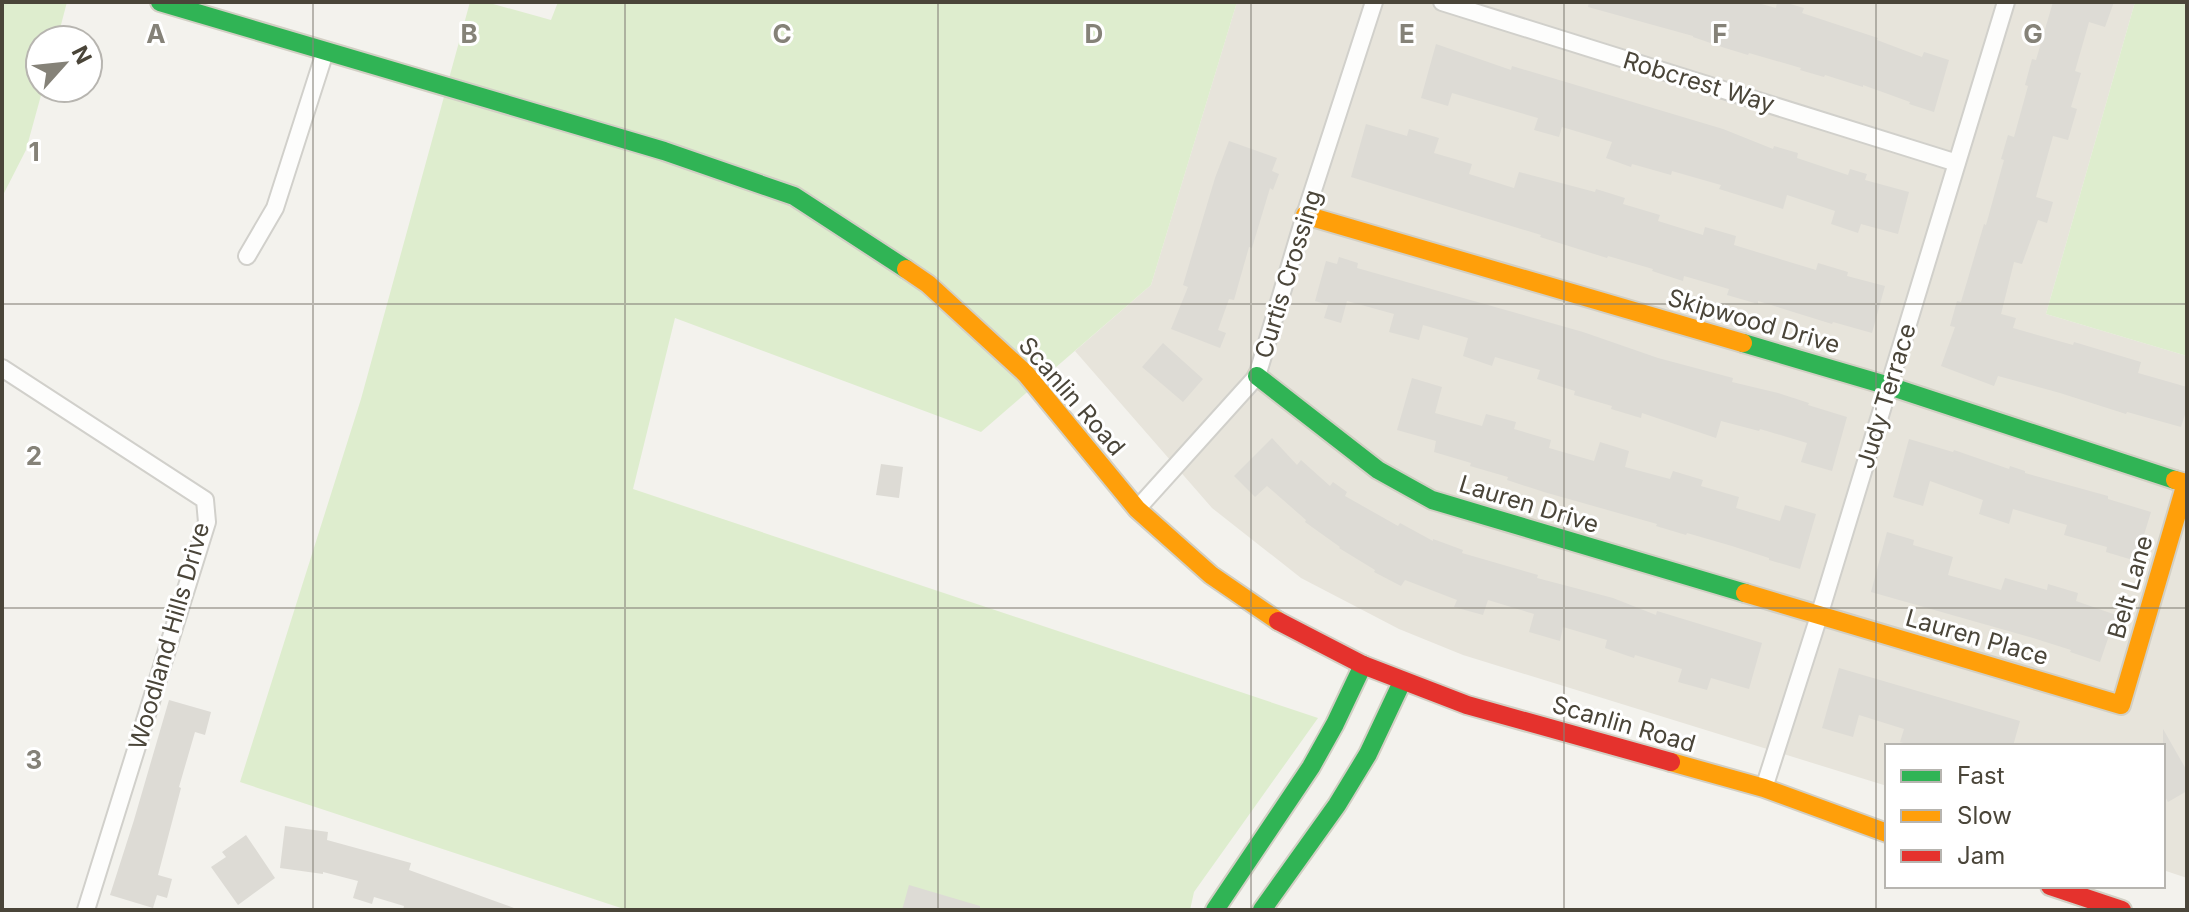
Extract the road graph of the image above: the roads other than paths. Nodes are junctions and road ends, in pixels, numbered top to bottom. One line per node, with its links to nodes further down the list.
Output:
1 (160, 2): 5 (street, Scanlin Road)
2 (1374, 2): 7 (street, Curtis Crossing)
3 (1442, 2): 6 (street, Robcrest Way)
4 (2006, 2): 6 (street, Judy Terrace)
5 (325, 52): 8 (street); 13 (street, Scanlin Road)
6 (1957, 163): 11 (street, Judy Terrace)
7 (1305, 215): 10 (street, Curtis Crossing); 11 (street, Skipwood Drive)
8 (247, 256)
9 (2, 368): 21 (street, Woodland Hills Drive)
10 (1257, 376): 13 (street, Curtis Crossing); 14 (street, Lauren Drive)
11 (1889, 386): 12 (street, Skipwood Drive); 14 (street, Judy Terrace)
12 (2186, 483): 17 (street, Belt Lane)
13 (1137, 509): 15 (street, Scanlin Road)
14 (1819, 616): 17 (street, Lauren Place); 18 (street, Judy Terrace)
15 (1363, 665): 16 (street, Scanlin Road); 22 (street)
16 (1402, 682): 18 (street, Scanlin Road); 23 (street)
17 (2121, 705)
18 (1764, 788): 19 (street, Scanlin Road)
19 (1885, 832)
20 (2056, 888): 24 (street)
21 (86, 910)
22 (1215, 910)
23 (1262, 910)
24 (2122, 910)

